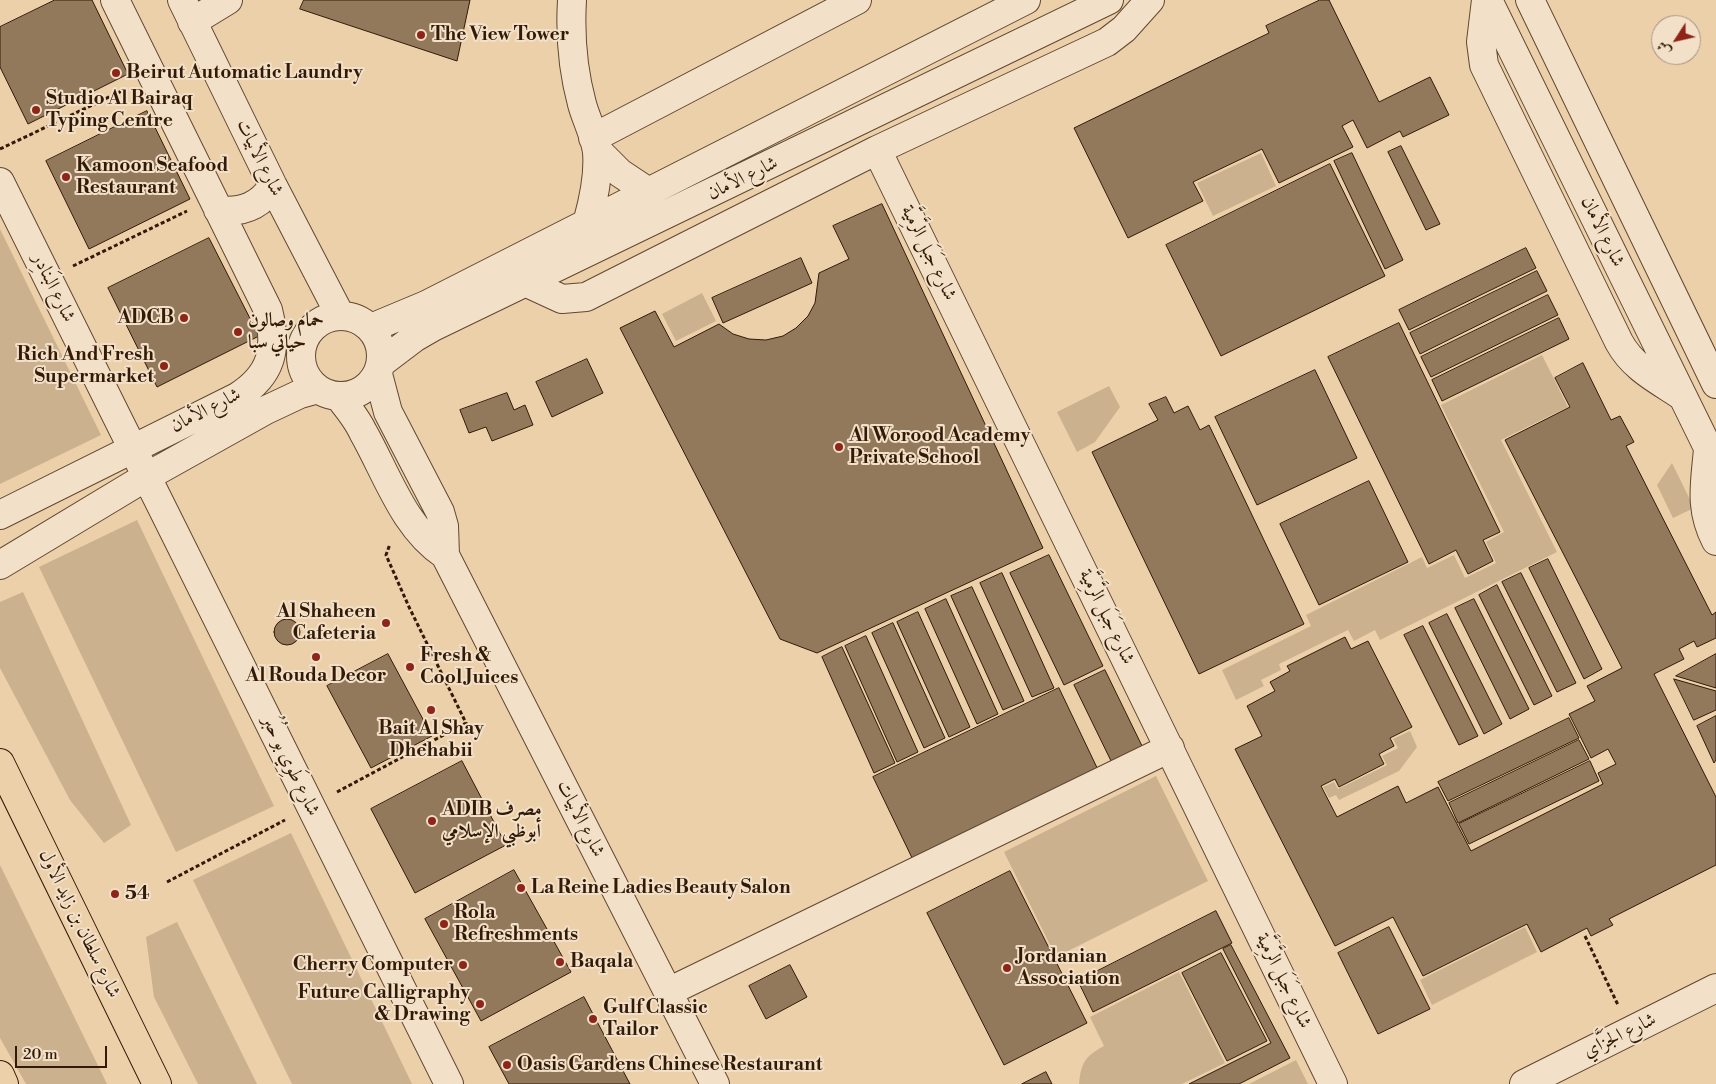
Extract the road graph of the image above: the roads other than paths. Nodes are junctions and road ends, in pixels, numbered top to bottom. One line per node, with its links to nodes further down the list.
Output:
1 (115, 0): 16 (street, شارع الأمان)
2 (228, 0): 10 (street)
3 (572, 0): 11 (street)
4 (857, 0): 11 (street)
5 (1026, 0): 15 (street, شارع الأمان)
6 (1109, 0): 17 (street, شارع الأمان)
7 (1150, 0): 12 (street)
8 (1487, 0): 26 (street, شارع الأمان)
9 (1530, 0): 23 (street, شارع الأمان)
10 (187, 11): 14 (street, شارع الأبيات)
11 (595, 144): 15 (street); 18 (street)
12 (878, 150): 19 (street); 32 (street, شارع جَبَل الرَّمِيَّة)
13 (0, 182): 25 (street, شارع البَنادِر)
14 (273, 186): 16 (street); 20 (street, شارع الأبيات)
15 (656, 186): 17 (street); 18 (street, شارع الأمان)
16 (215, 204): 25 (street, شارع الأمان)
17 (679, 210): 19 (street, شارع الأمان)
18 (588, 220): 21 (street, شارع الأمان)
19 (525, 282): 22 (street, شارع الأمان)
20 (340, 315): 21 (street); 24 (street)
21 (371, 328): 22 (street)
22 (379, 369): 24 (street); 30 (street, شارع الأبيات)
23 (1716, 384)
24 (328, 393): 27 (street, شارع الأمان); 30 (street, شارع الأبيات)
25 (132, 449): 27 (street, شارع طَوِي بو حُبُر); 28 (street, شارع الأمان)
26 (1712, 456): 29 (street)
27 (146, 477): 31 (street, شارع الأمان); 39 (street, شارع طَوِي بو حُبُر)
28 (0, 515)
29 (1716, 541)
30 (445, 555): 35 (street, شارع الأبيات)
31 (0, 565)
32 (1170, 748): 35 (street); 41 (street, شارع جَبَل الرَّمِيَّة)
33 (0, 764): 38 (main road, شارع سلطان بن زايد الأول)
34 (1716, 988): 42 (street, شارع الجَزَّاي)
35 (668, 992): 40 (street, شارع الأبيات)
36 (0, 1075): 37 (main road)
37 (4, 1084)
38 (157, 1084)
39 (449, 1084)
40 (715, 1084)
41 (1333, 1084)
42 (1524, 1084)

